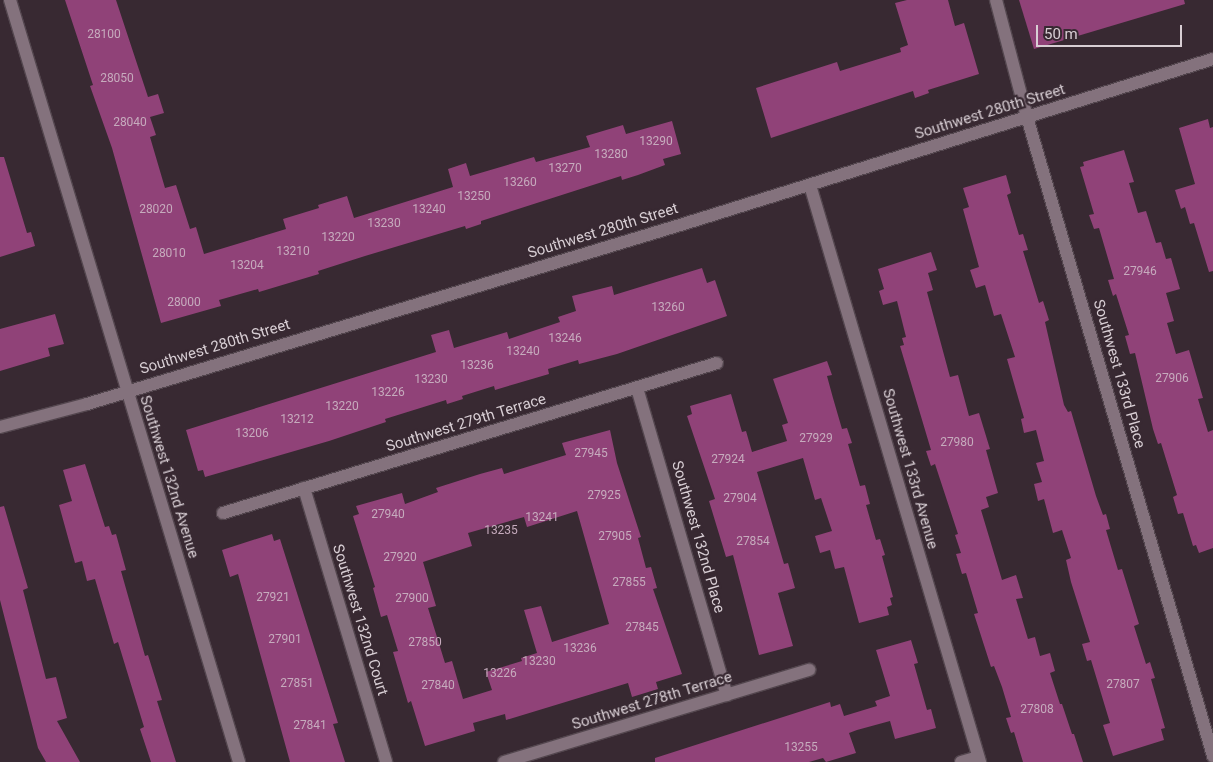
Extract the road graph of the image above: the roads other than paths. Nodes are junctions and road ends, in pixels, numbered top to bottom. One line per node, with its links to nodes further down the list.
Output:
1 (10, 0): 8 (street, Southwest 132nd Avenue)
2 (996, 0): 4 (street, Southwest 133rd Place)
3 (1213, 59): 4 (street, Southwest 280th Street)
4 (1027, 118): 5 (street, Southwest 280th Street); 14 (street, Southwest 133rd Place)
5 (810, 186): 8 (street, Southwest 280th Street); 15 (street, Southwest 133rd Avenue)
6 (717, 363): 7 (street, Southwest 279th Terrace)
7 (637, 388): 10 (street, Southwest 279th Terrace); 13 (street, Southwest 132nd Place)
8 (126, 391): 9 (street, Southwest 280th Street); 16 (street, Southwest 132nd Avenue)
9 (0, 426)
10 (304, 488): 11 (street, Southwest 279th Terrace); 17 (street, Southwest 132nd Court)
11 (223, 513)
12 (809, 670): 13 (street, Southwest 278th Terrace)
13 (727, 695): 18 (street, Southwest 278th Terrace)
14 (1213, 756)
15 (979, 759): 19 (street)
16 (239, 762)
17 (386, 762)
18 (504, 762)
19 (961, 762)

